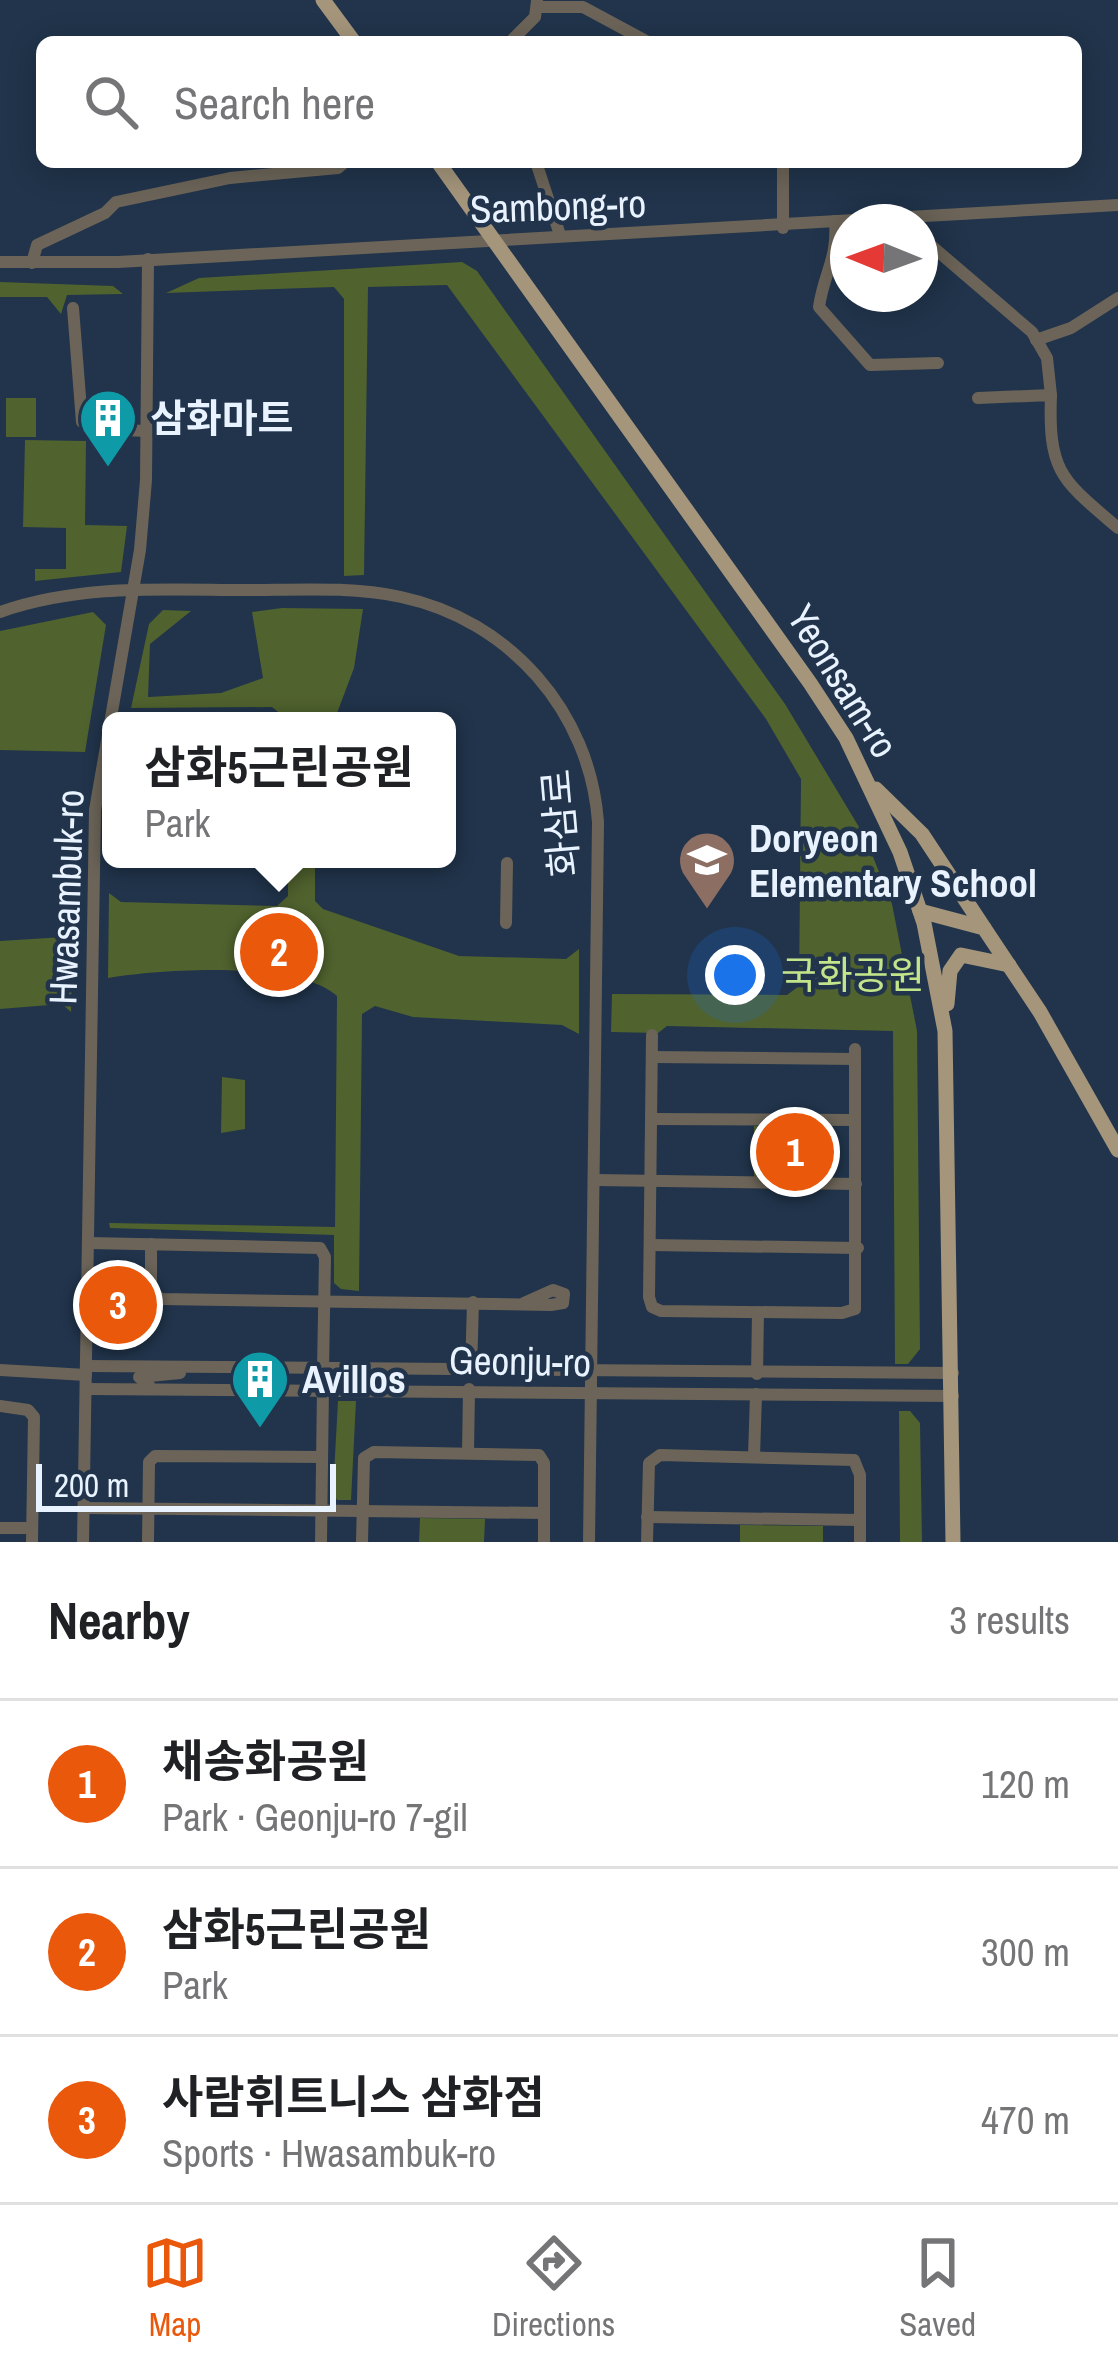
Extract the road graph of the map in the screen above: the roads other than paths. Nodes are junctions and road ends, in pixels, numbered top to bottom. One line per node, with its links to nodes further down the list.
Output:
1 (323, 0): 5 (main road)
2 (538, 4): 3 (street); 4 (street)
3 (589, 4): 8 (street)
4 (526, 25): 6 (street); 7 (street)
5 (350, 36)
6 (516, 36)
7 (531, 36)
8 (639, 36)
9 (338, 168): 22 (street)
10 (442, 168): 18 (main road, Yeonsam-ro)
11 (538, 168): 17 (street)
12 (782, 168): 16 (street)
13 (1118, 205): 14 (street, Sambong-ro)
14 (938, 217)
15 (830, 222): 16 (street, Sambong-ro)
16 (783, 227): 17 (street, Sambong-ro)
17 (560, 235): 18 (street, Sambong-ro)
18 (491, 238): 20 (street, Sambong-ro); 36 (main road, Yeonsam-ro)
19 (938, 252): 26 (street)
20 (148, 259): 22 (street, Sambong-ro); 30 (street, Hwasambuk-ro)
21 (0, 262): 22 (street, Sambong-ro)
22 (32, 263)
23 (830, 268): 27 (street)
24 (1118, 298): 26 (street)
25 (73, 308): 30 (street)
26 (1036, 340): 28 (street)
27 (938, 363)
28 (1051, 395): 29 (street); 31 (street)
29 (978, 398)
30 (148, 431): 32 (street, Hwasambuk-ro)
31 (1118, 528)
32 (133, 589): 33 (street, 화삼로); 34 (street, Hwasambuk-ro); 48 (street, 화삼로)
33 (0, 612)
34 (112, 712)
35 (102, 769): 51 (street, Hwasambuk-ro)
36 (868, 782): 38 (main road, Yeonsam-ro); 40 (main road)
37 (507, 863): 39 (street)
38 (920, 910): 40 (main road); 42 (main road, Yeonsam-ro)
39 (506, 923)
40 (984, 928): 41 (main road)
41 (1009, 965): 42 (main road); 47 (main road)
42 (945, 1031): 64 (main road, Yeonsam-ro)
43 (652, 1036): 44 (street)
44 (652, 1057): 45 (street); 46 (street)
45 (652, 1119): 46 (street); 49 (street)
46 (856, 1120): 50 (street)
47 (1118, 1150)
48 (595, 1180): 49 (street); 63 (street, 화삼로)
49 (651, 1182): 50 (street); 53 (street)
50 (856, 1184): 54 (street)
51 (90, 1243): 52 (street); 66 (street, Hwasambuk-ro)
52 (151, 1244): 55 (street); 55 (street)
53 (650, 1245): 54 (street); 58 (street)
54 (858, 1248): 58 (street)
55 (324, 1300): 56 (street); 61 (street)
56 (472, 1303): 57 (street); 62 (street)
57 (524, 1303)
58 (758, 1312): 65 (street)
59 (205, 1368): 61 (street, Geonju-ro); 66 (street, Geonju-ro); 67 (street)
60 (0, 1370): 66 (street, Geonju-ro)
61 (323, 1370): 62 (street, Geonju-ro)
62 (471, 1371): 63 (street, Geonju-ro)
63 (592, 1372): 65 (street, Geonju-ro); 70 (street, 화삼로)
64 (953, 1373): 65 (street, Geonju-ro); 72 (main road, Yeonsam-ro)
65 (757, 1374)
66 (86, 1377): 67 (street, Geonju-ro); 77 (street, Hwasambuk-ro)
67 (161, 1388): 68 (street, Geonju-ro)
68 (323, 1388): 69 (street, Geonju-ro); 76 (street)
69 (469, 1389): 70 (street, Geonju-ro); 74 (street)
70 (592, 1393): 71 (street, Geonju-ro); 91 (street, 화삼로)
71 (756, 1394): 72 (street, Geonju-ro); 75 (street)
72 (953, 1396): 94 (main road, Yeonsam-ro)
73 (0, 1406): 85 (street)
74 (468, 1452): 80 (street); 81 (street)
75 (754, 1456): 82 (street); 83 (street)
76 (322, 1457): 78 (street); 79 (street)
77 (83, 1508): 78 (street); 86 (street, Hwasambuk-ro)
78 (148, 1508): 79 (street); 87 (street)
79 (321, 1512): 80 (street); 88 (street)
80 (363, 1512): 81 (street); 89 (street)
81 (544, 1514): 90 (street)
82 (647, 1517): 83 (street); 92 (street)
83 (860, 1520): 93 (street)
84 (0, 1528): 85 (street)
85 (32, 1535)
86 (83, 1542)
87 (148, 1542)
88 (321, 1542)
89 (362, 1542)
90 (544, 1542)
91 (589, 1542)
92 (647, 1542)
93 (860, 1542)
94 (953, 1542)

